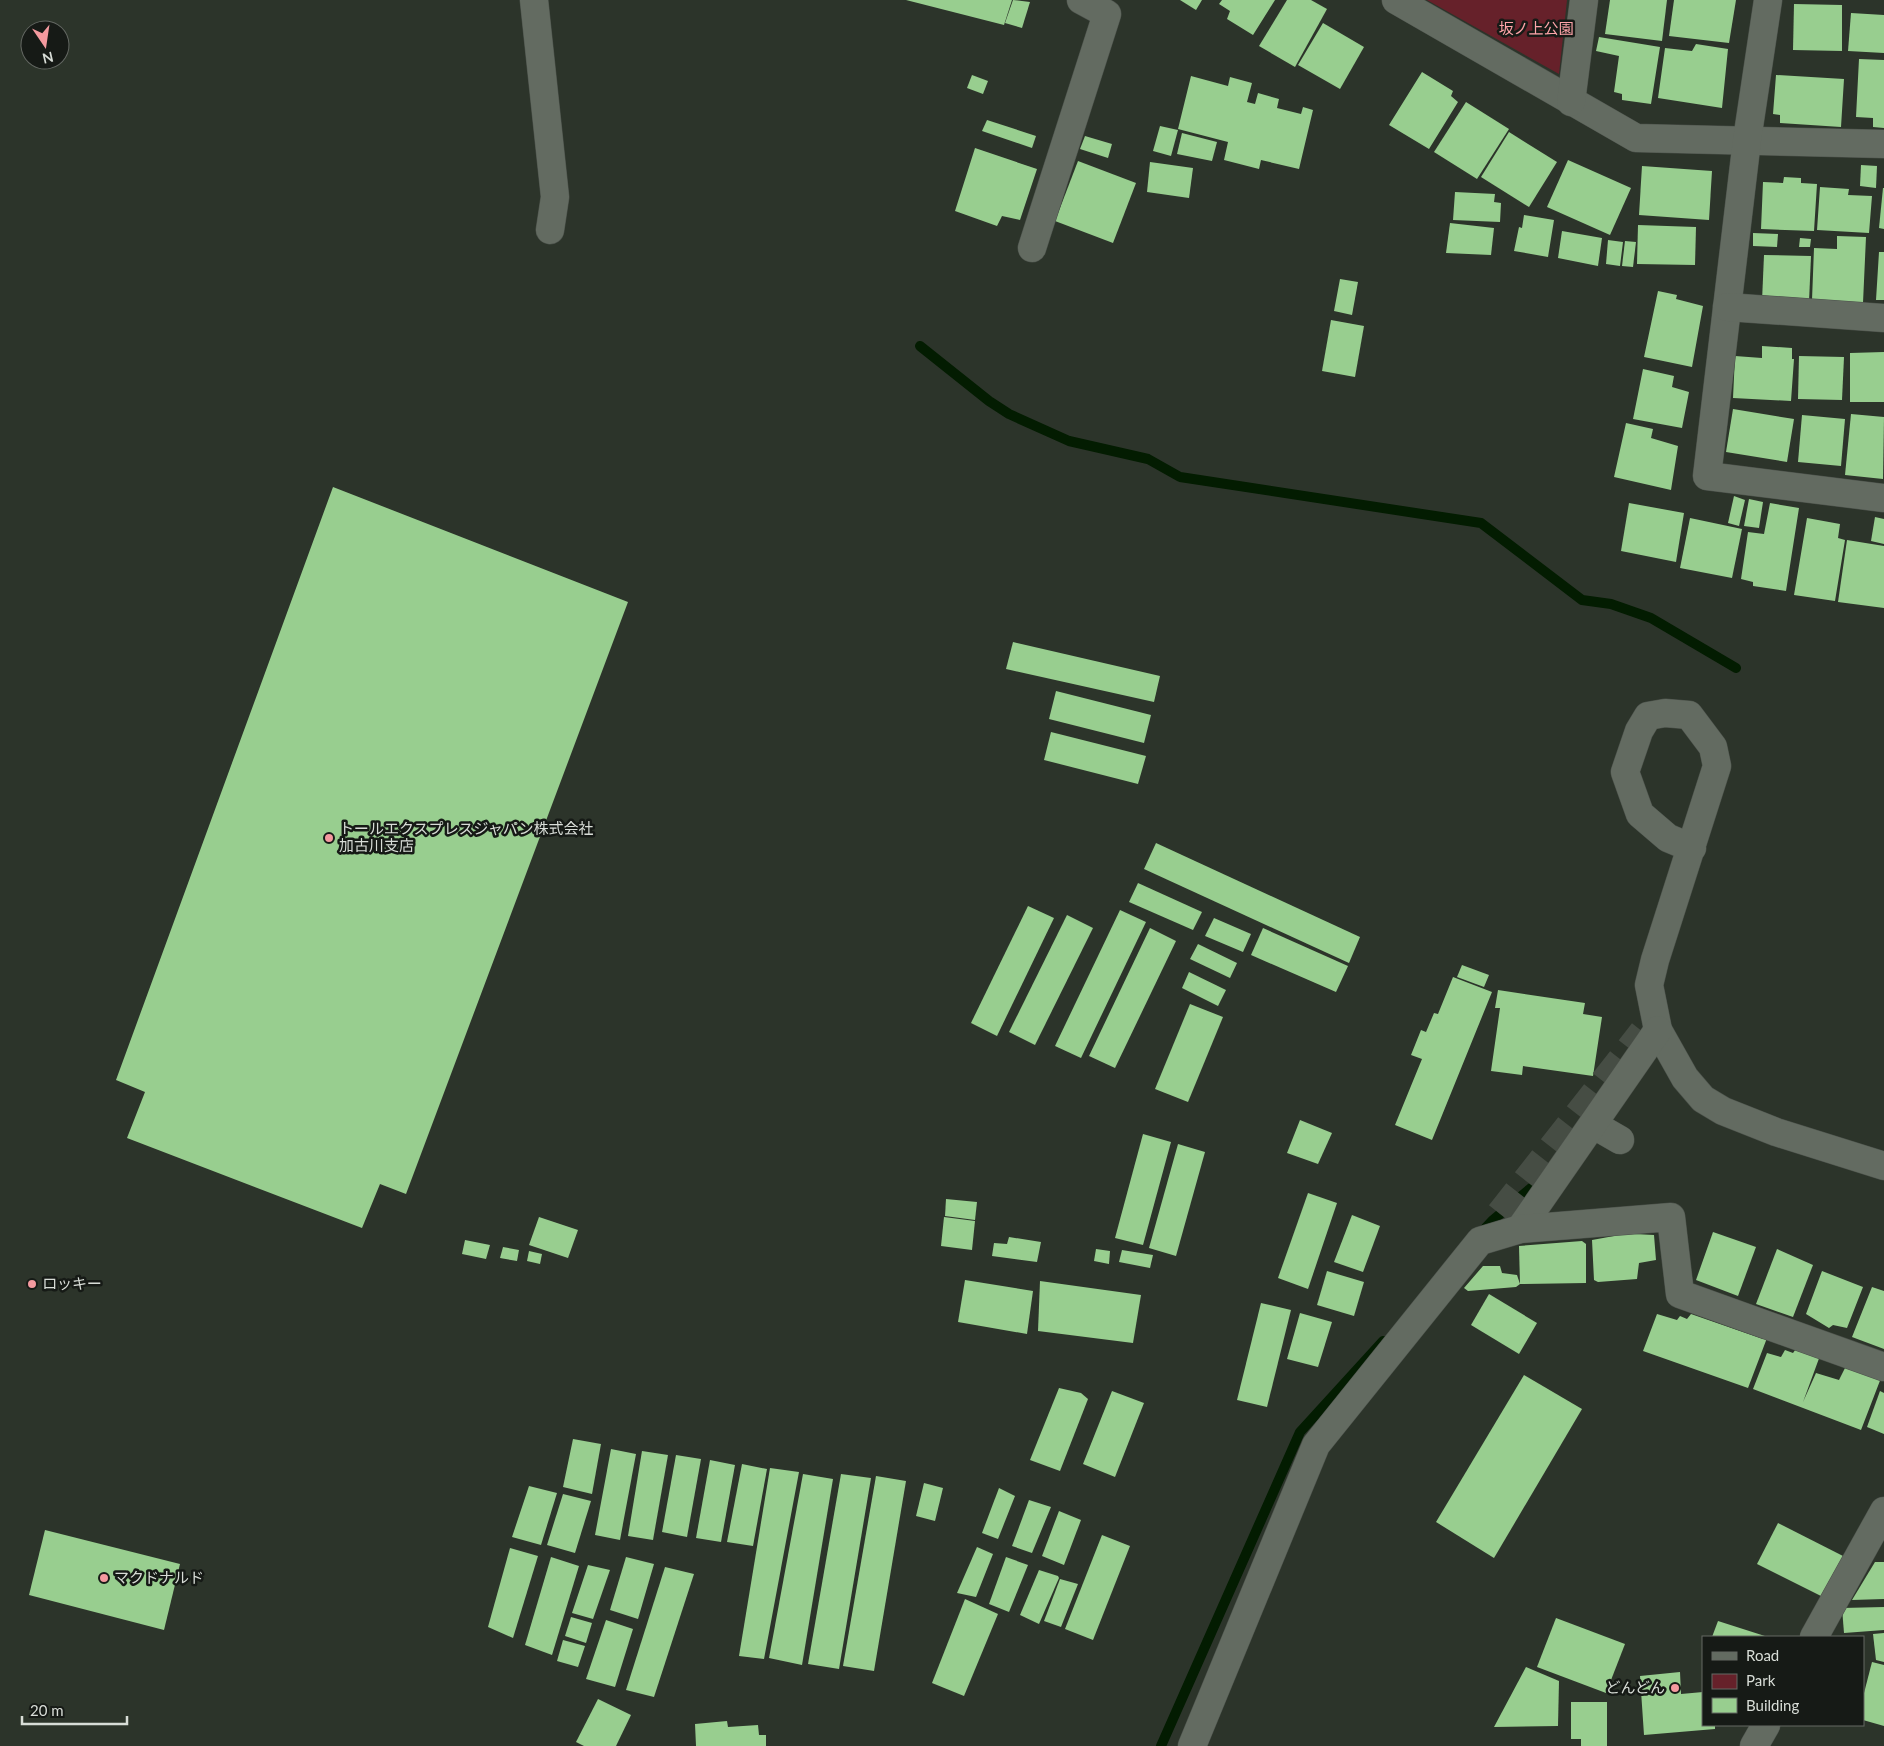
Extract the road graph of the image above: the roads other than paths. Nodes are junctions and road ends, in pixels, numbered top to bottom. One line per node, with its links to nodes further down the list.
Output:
1 (534, 0): 9 (street)
2 (1081, 0): 10 (street)
3 (1584, 0): 6 (street)
4 (1768, 0): 7 (street)
5 (1408, 3): 6 (street)
6 (1571, 102): 7 (street)
7 (1747, 140): 8 (street); 11 (street)
8 (1884, 144)
9 (550, 230)
10 (1032, 248)
11 (1727, 307): 12 (street); 13 (street)
12 (1884, 318)
13 (1884, 498)
14 (1692, 848): 14 (street); 15 (street)
15 (1658, 1030): 16 (street); 18 (street)
16 (1594, 1125): 17 (street); 19 (street)
17 (1620, 1140)
18 (1884, 1166)
19 (1520, 1229): 20 (street); 24 (street)
20 (1884, 1367)
21 (1884, 1511): 22 (street)
22 (1815, 1636)
23 (1765, 1726): 25 (street)
24 (1192, 1746)
25 (1754, 1746)

